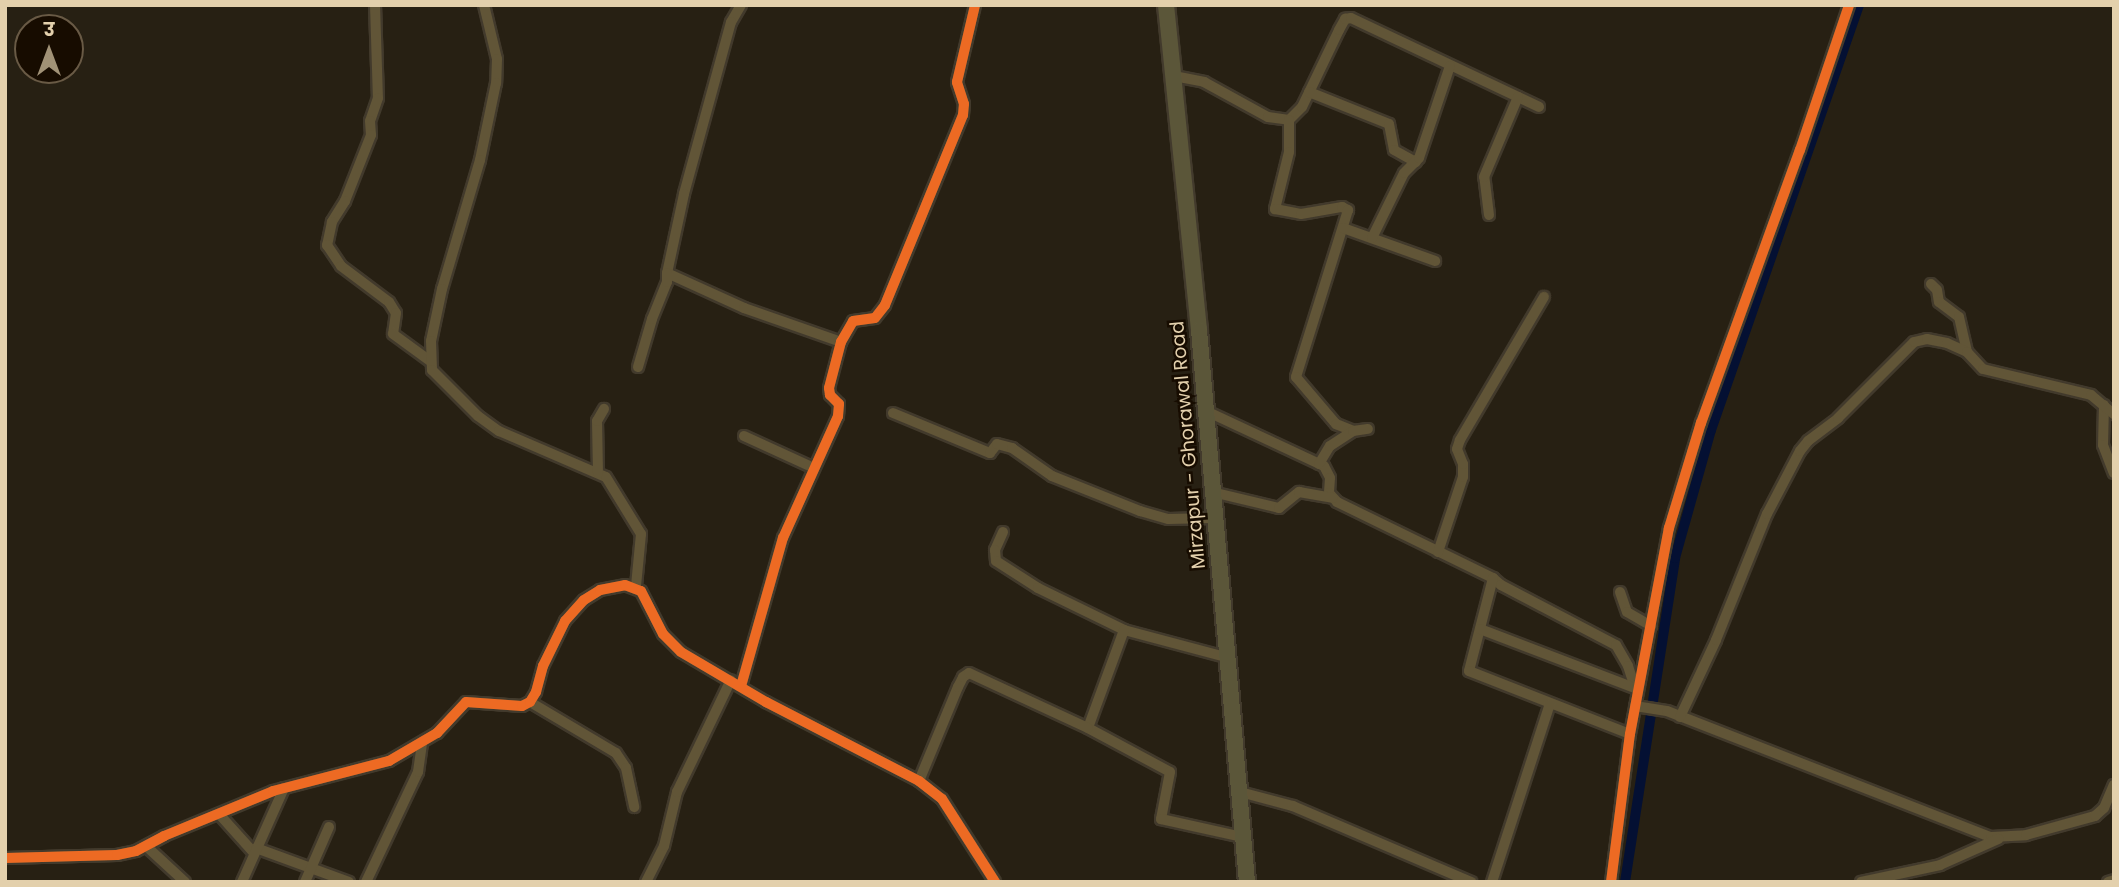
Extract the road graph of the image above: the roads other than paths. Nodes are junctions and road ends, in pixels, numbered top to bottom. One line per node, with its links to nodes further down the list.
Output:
1 (375, 5): 23 (street)
2 (484, 5): 23 (street)
3 (741, 5): 18 (street)
4 (975, 5): 21 (street)
5 (1166, 5): 8 (main road, Mirzapur - Ghorawal Road)
6 (1849, 5): 45 (street)
7 (1450, 66): 9 (street); 10 (street); 13 (street)
8 (1174, 76): 12 (street); 27 (main road, Mirzapur - Ghorawal Road)
9 (1309, 92): 12 (street); 13 (street)
10 (1518, 97): 11 (street); 14 (street)
11 (1539, 107)
12 (1289, 120): 15 (street)
13 (1416, 162): 16 (street)
14 (1489, 215)
15 (1343, 228): 16 (street); 31 (street)
16 (1372, 238): 17 (street)
17 (1435, 261)
18 (667, 274): 21 (street); 24 (street)
19 (1931, 284): 22 (street)
20 (1544, 297): 41 (street)
21 (841, 342): 34 (street)
22 (1967, 352): 25 (street); 54 (street)
23 (430, 361): 35 (street)
24 (638, 367)
25 (2104, 405): 29 (street); 36 (street)
26 (604, 409): 35 (street)
27 (1206, 411): 33 (street); 37 (main road, Mirzapur - Ghorawal Road)
28 (893, 413): 39 (street)
29 (2114, 414)
30 (1368, 429): 31 (street)
31 (1353, 431): 33 (street)
32 (744, 436): 34 (street)
33 (1319, 464): 38 (street)
34 (814, 468): 49 (street)
35 (598, 473): 43 (street)
36 (2114, 473)
37 (1212, 492): 38 (street); 39 (main road, Mirzapur - Ghorawal Road)
38 (1332, 498): 41 (street)
39 (1214, 518): 48 (main road, Mirzapur - Ghorawal Road)
40 (1003, 532): 47 (street)
41 (1437, 552): 42 (street)
42 (1493, 578): 46 (street); 50 (street)
43 (636, 586): 49 (street); 51 (street)
44 (1620, 592): 45 (street)
45 (1651, 626): 50 (street)
46 (1480, 629): 50 (street); 52 (street)
47 (1124, 630): 48 (street); 55 (street)
48 (1229, 658): 61 (main road, Mirzapur - Ghorawal Road)
49 (736, 683): 58 (street); 78 (street)
50 (1637, 690): 53 (street)
51 (530, 702): 57 (street); 62 (street)
52 (1550, 704): 56 (street); 82 (street)
53 (1641, 708): 54 (street); 56 (street)
54 (1680, 717): 67 (street)
55 (1088, 728): 58 (street); 66 (street)
56 (1630, 734): 83 (street)
57 (422, 743): 60 (street); 77 (street)
58 (919, 781): 79 (street)
59 (2114, 785): 63 (street)
60 (284, 788): 64 (street); 69 (street)
61 (1240, 792): 66 (main road, Mirzapur - Ghorawal Road); 81 (street)
62 (634, 807)
63 (2109, 807): 67 (street)
64 (219, 814): 68 (street); 69 (street)
65 (329, 827): 71 (street)
66 (1243, 837): 80 (main road, Mirzapur - Ghorawal Road)
67 (1999, 839): 84 (street)
68 (146, 846): 70 (street); 73 (street)
69 (255, 851): 71 (street); 74 (street)
70 (5, 858)
71 (310, 868): 75 (street); 76 (street)
72 (2114, 880): 85 (street)
73 (185, 882)
74 (242, 882)
75 (305, 882)
76 (349, 882)
77 (366, 882)
78 (646, 882)
79 (995, 882)
80 (1247, 882)
81 (1471, 882)
82 (1492, 882)
83 (1611, 882)
84 (1861, 882)
85 (2108, 882)

